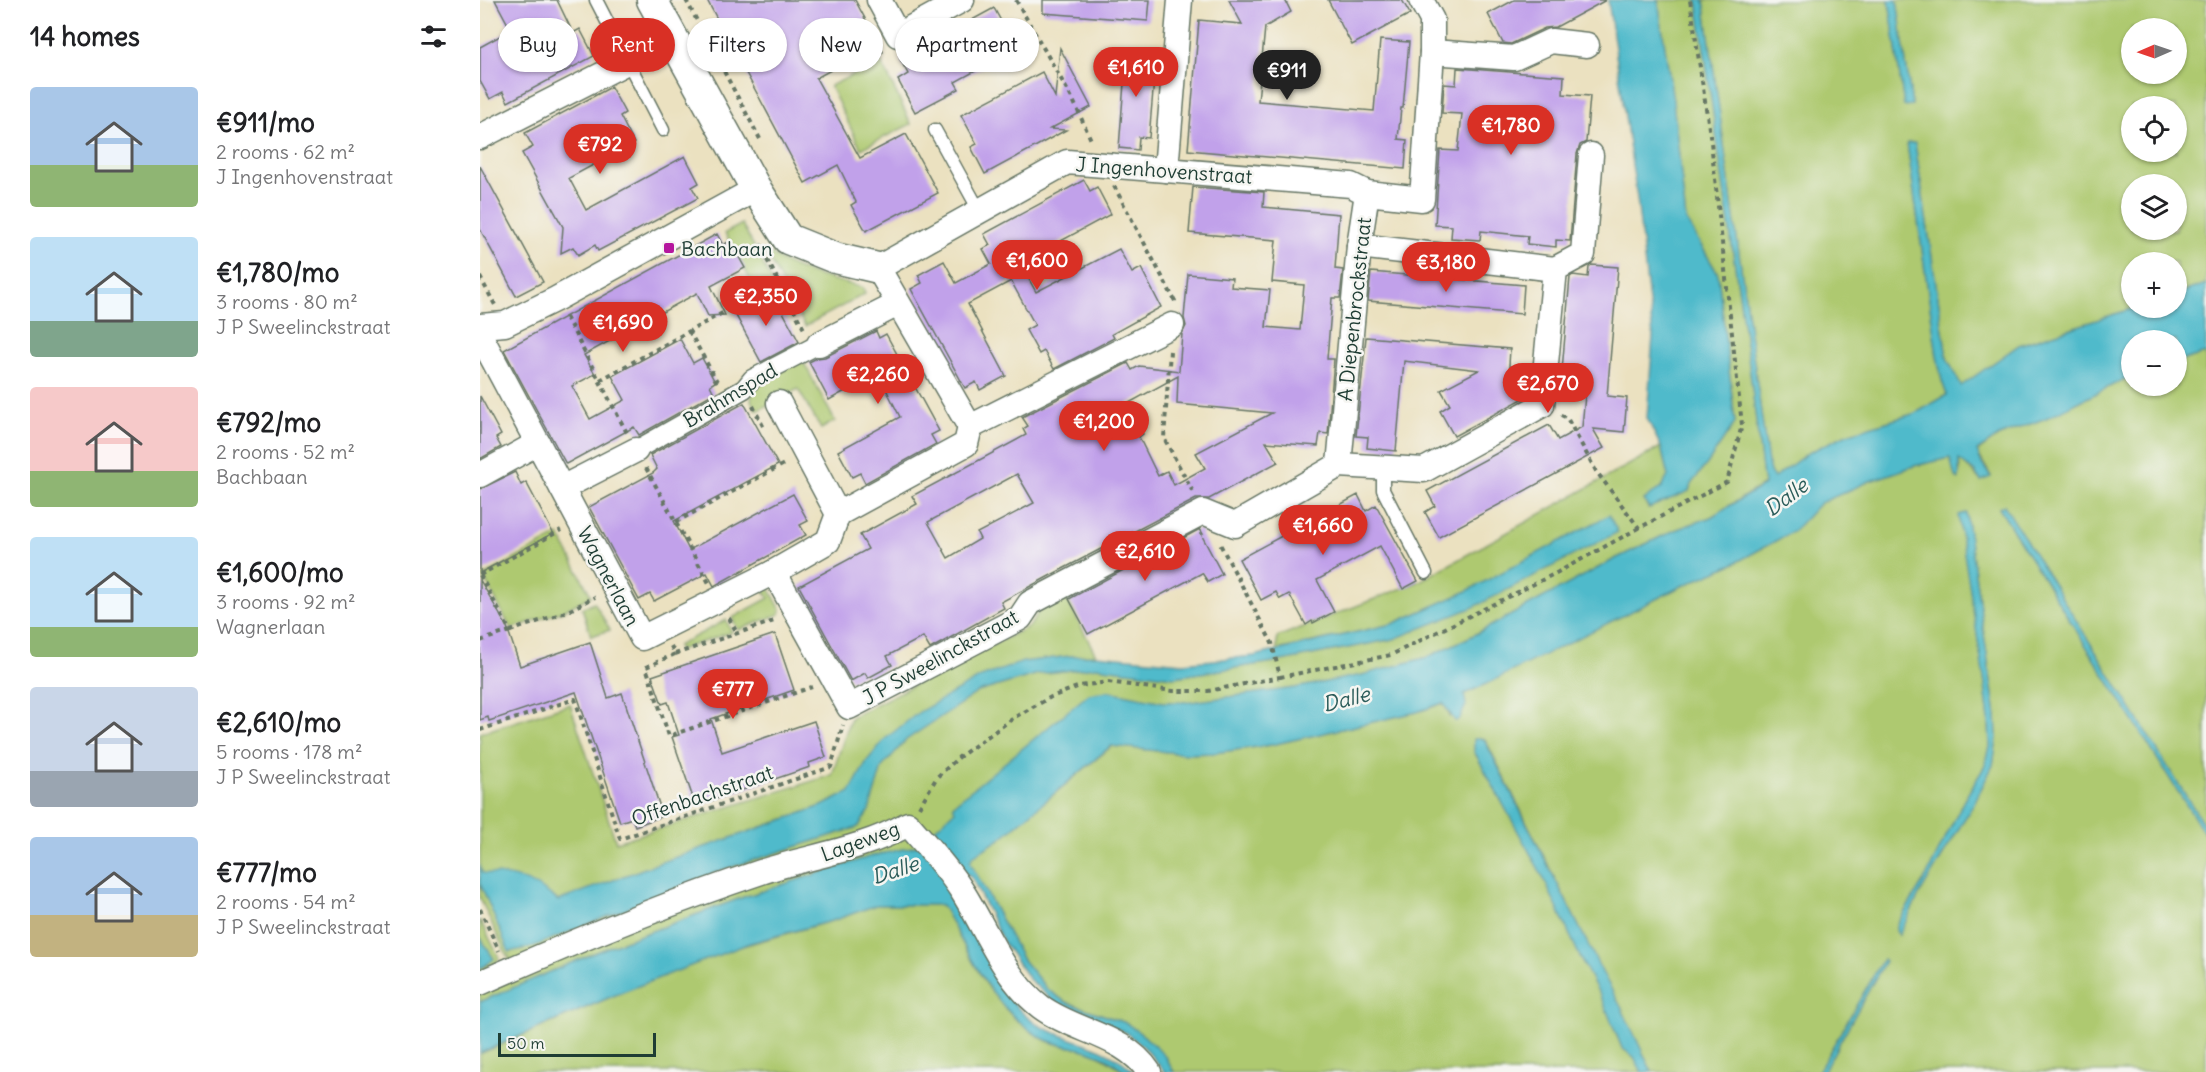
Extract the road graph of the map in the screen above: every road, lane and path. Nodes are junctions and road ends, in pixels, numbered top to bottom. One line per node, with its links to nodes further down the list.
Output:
1 (596, 0): 9 (lane)
2 (652, 0): 10 (street)
3 (686, 0): 19 (path)
4 (879, 0): 5 (street)
5 (962, 0)
6 (1180, 0): 21 (street)
7 (1421, 0): 13 (street, A Diepenbrockstraat)
8 (1690, 0): 53 (path)
9 (605, 18)
10 (661, 18)
11 (675, 44): 22 (street)
12 (1587, 45): 13 (street)
13 (1432, 52): 23 (street, A Diepenbrockstraat)
14 (607, 72): 18 (street)
15 (632, 72): 16 (lane)
16 (663, 130)
17 (935, 130): 24 (lane)
18 (480, 137)
19 (762, 142)
20 (1591, 155): 28 (street)
21 (1166, 170): 23 (street, J Ingenhovenstraat); 24 (street, J Ingenhovenstraat)
22 (756, 189): 27 (street); 32 (street)
23 (1367, 193): 26 (street, A Diepenbrockstraat)
24 (979, 210): 27 (street, J Ingenhovenstraat)
25 (765, 243): 30 (path)
26 (1359, 246): 28 (street); 46 (street, A Diepenbrockstraat)
27 (878, 268): 31 (street)
28 (1555, 269): 41 (street)
29 (480, 277): 32 (path)
30 (779, 282): 35 (path); 37 (path)
31 (898, 304): 37 (street, Brahmspad); 42 (street)
32 (505, 324): 34 (street)
33 (1172, 325): 42 (street)
34 (480, 326)
35 (689, 331): 38 (path); 39 (path)
36 (480, 335): 43 (street, Wagnerlaan)
37 (816, 346): 39 (street, Brahmspad)
38 (600, 380)
39 (726, 399): 44 (street, Brahmspad)
40 (779, 403): 50 (street)
41 (1542, 405): 47 (street); 53 (path)
42 (970, 426): 50 (street)
43 (538, 443): 48 (street); 49 (street, Wagnerlaan)
44 (636, 450): 49 (street, Brahmspad)
45 (784, 464): 52 (path)
46 (1339, 465): 47 (street); 66 (street, J P Sweelinckstraat)
47 (1383, 467): 55 (lane)
48 (480, 475)
49 (562, 488): 51 (street, Wagnerlaan)
50 (838, 514): 54 (street, Wagnerlaan)
51 (579, 520): 56 (path); 57 (street, Wagnerlaan)
52 (676, 522)
53 (1639, 528): 65 (path)
54 (774, 572): 58 (street, J P Sweelinckstraat); 59 (street, Wagnerlaan)
55 (1426, 573)
56 (480, 575): 60 (path)
57 (615, 587): 59 (street, Wagnerlaan); 60 (path)
58 (796, 613): 63 (path); 64 (street, J P Sweelinckstraat)
59 (663, 628): 63 (path)
60 (510, 631): 61 (path)
61 (480, 641)
62 (1274, 648): 65 (path)
63 (675, 654): 64 (path)
64 (831, 676): 66 (street, J P Sweelinckstraat)
65 (1280, 677): 68 (path)
66 (849, 707): 67 (path, Offenbachstraat)
67 (480, 730)
68 (908, 824): 70 (street, Lageweg); 72 (street, Lageweg)
69 (480, 909): 70 (path)
70 (508, 971): 71 (street, Lageweg)
71 (480, 983)
72 (1149, 1072)

